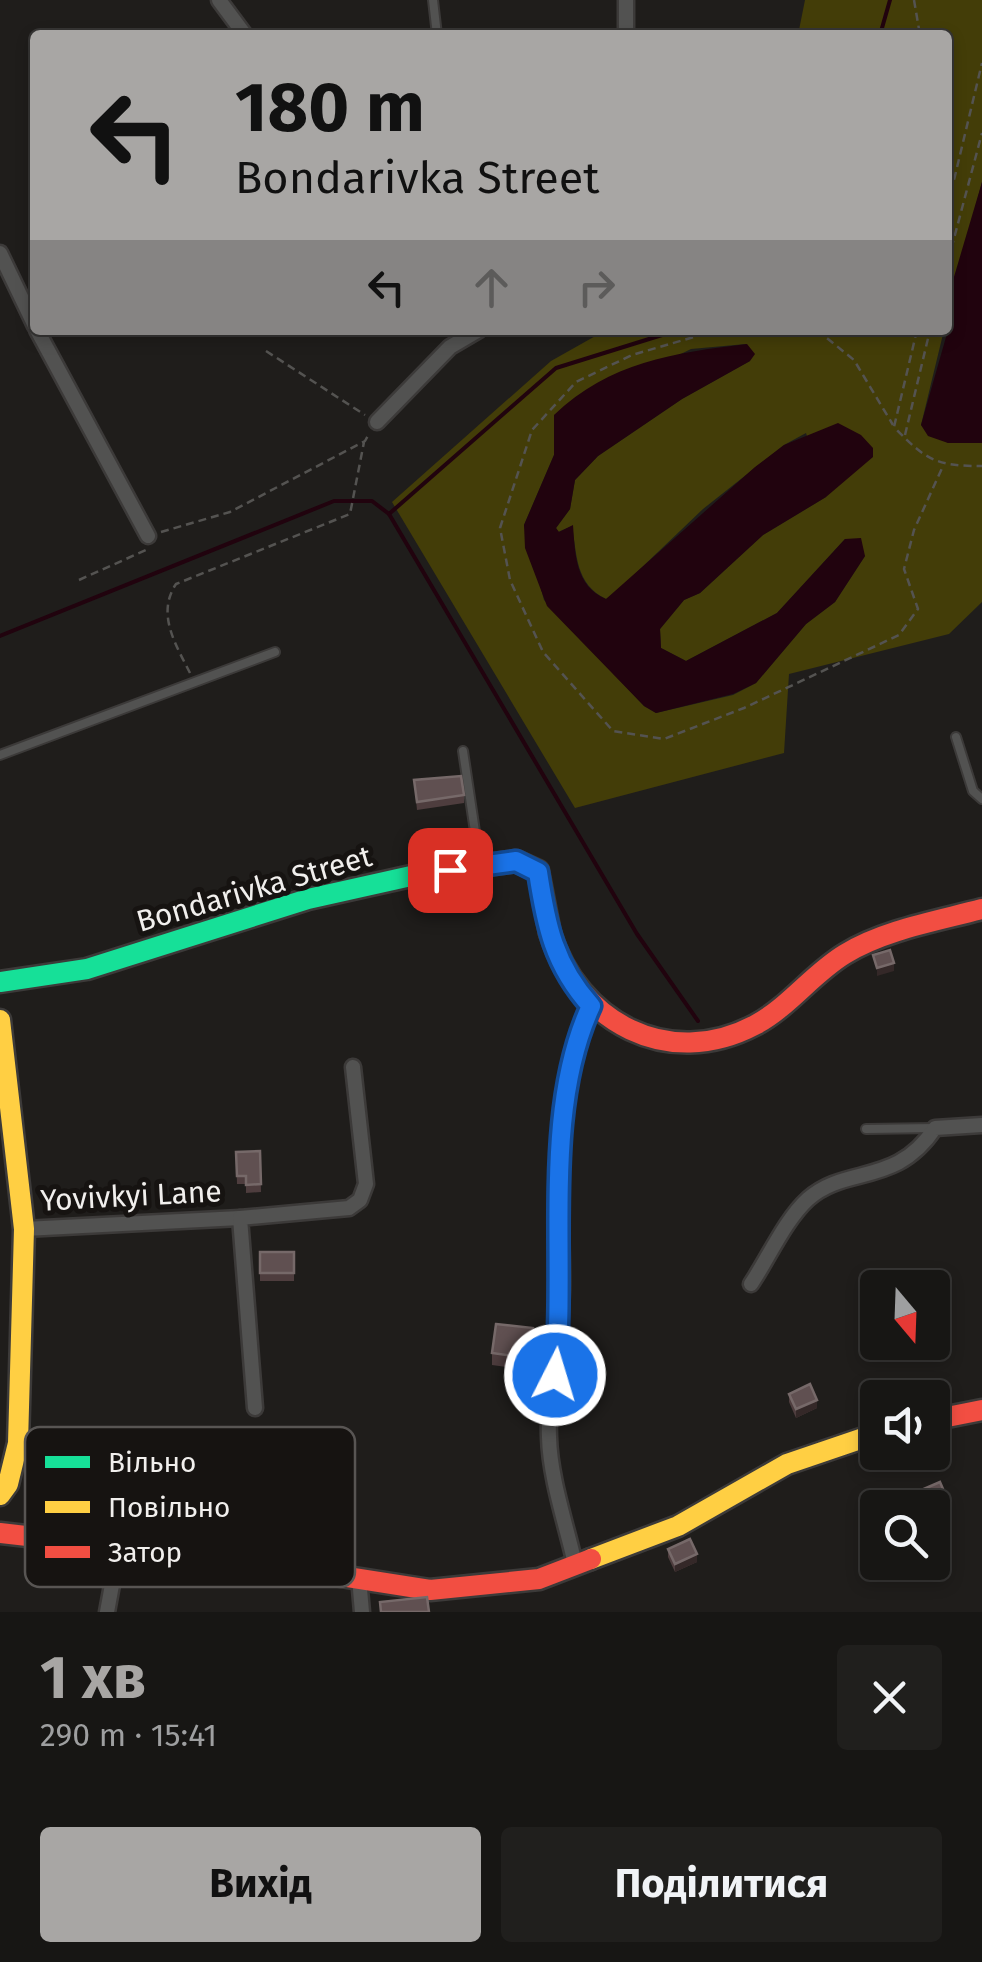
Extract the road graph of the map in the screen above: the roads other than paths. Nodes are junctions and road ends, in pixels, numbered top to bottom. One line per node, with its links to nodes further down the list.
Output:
1 (219, 0): 4 (street)
2 (433, 0): 5 (lane)
3 (626, 0): 6 (street)
4 (241, 30)
5 (436, 30)
6 (626, 30)
7 (0, 253): 8 (street)
8 (30, 316)
9 (40, 335): 12 (street)
10 (470, 335): 11 (street)
11 (377, 422)
12 (148, 536)
13 (275, 652): 16 (lane)
14 (956, 737): 17 (lane)
15 (463, 751): 18 (lane)
16 (0, 755)
17 (982, 799)
18 (480, 865): 20 (street, Bondarivka Street); 21 (street, Bondarivka Street)
19 (982, 910): 21 (street, Bondarivka Street)
20 (0, 982)
21 (591, 1006): 37 (street)
22 (0, 1020): 28 (street)
23 (353, 1066): 27 (street, Yovivkyi Lane)
24 (982, 1125): 25 (street)
25 (935, 1128): 26 (lane); 29 (street)
26 (866, 1130)
27 (240, 1218): 28 (street, Yovivkyi Lane); 30 (street, Yovivkyi Lane)
28 (24, 1229): 34 (street)
29 (751, 1284)
30 (254, 1408)
31 (982, 1410): 32 (street)
32 (950, 1416)
33 (860, 1440): 37 (street)
34 (0, 1495)
35 (0, 1533): 36 (street)
36 (25, 1536)
37 (575, 1564): 39 (street)
38 (355, 1578): 39 (street)
39 (358, 1578): 42 (street)
40 (112, 1587): 41 (street)
41 (107, 1612)
42 (362, 1612)

